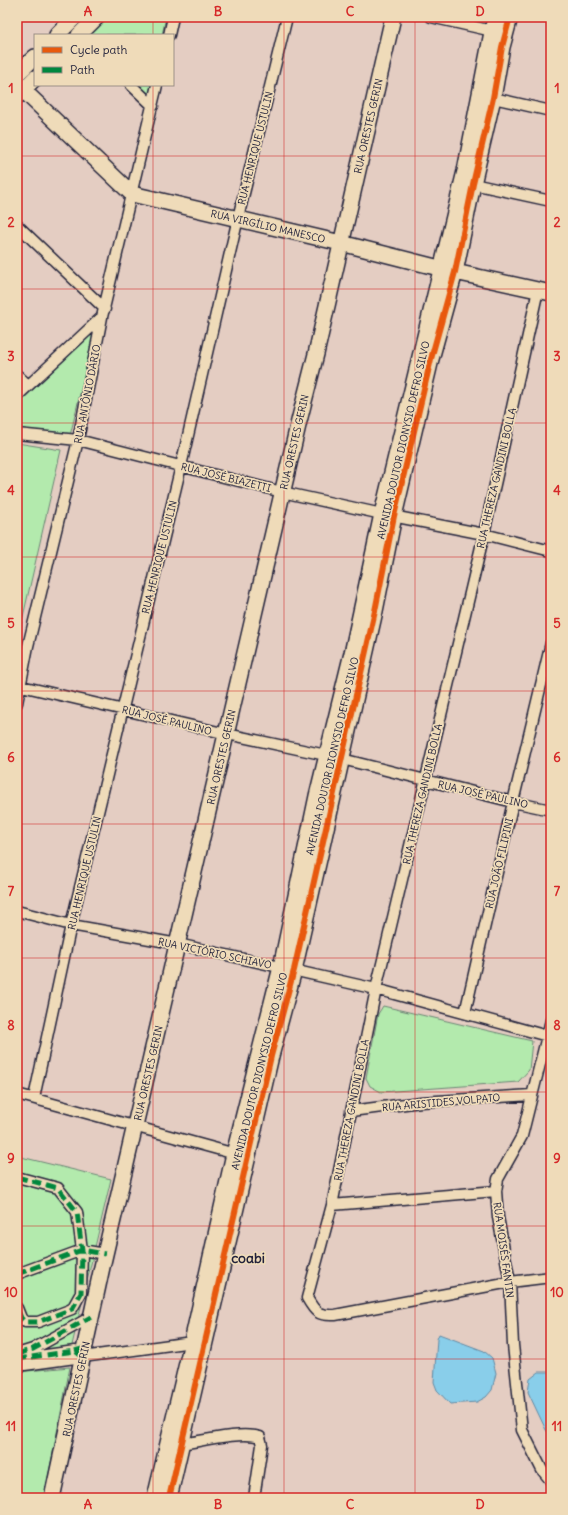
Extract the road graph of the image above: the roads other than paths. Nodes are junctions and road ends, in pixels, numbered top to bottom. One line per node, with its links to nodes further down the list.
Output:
1 (97, 17): 10 (street)
2 (173, 17): 11 (street)
3 (287, 17): 24 (street, RUA HENRIQUE USTULIN)
4 (393, 17): 26 (street, RUA ORESTES GERIN)
5 (431, 17): 7 (street)
6 (72, 20): 8 (street); 9 (street)
7 (500, 22): 18 (street, AVENIDA DOUTOR DIONYSIO DEFRO SILVO)
8 (58, 34)
9 (79, 34)
10 (81, 34)
11 (169, 34)
12 (34, 58): 13 (street)
13 (17, 74)
14 (34, 79): 17 (street)
15 (132, 86): 19 (street)
16 (158, 86): 19 (street, RUA ANTÔNIO DÁRIO)
17 (19, 90): 22 (street)
18 (486, 96): 20 (street); 21 (street, AVENIDA DOUTOR DIONYSIO DEFRO SILVO); 27 (street, AVENIDA DOUTOR DIONYSIO DEFRO SILVO)
19 (153, 106): 22 (street, RUA ANTÔNIO DÁRIO)
20 (551, 111)
21 (473, 184): 23 (street); 27 (street, AVENIDA DOUTOR DIONYSIO DEFRO SILVO)
22 (132, 194): 24 (street, RUA VIRGÍLIO MANESCO); 29 (street, RUA ANTÔNIO DÁRIO)
23 (551, 201)
24 (238, 218): 26 (street, RUA VIRGÍLIO MANESCO); 35 (street, RUA HENRIQUE USTULIN)
25 (17, 225): 29 (street)
26 (341, 243): 27 (street, RUA VIRGÍLIO MANESCO); 36 (street, RUA ORESTES GERIN)
27 (448, 270): 28 (street, RUA VIRGÍLIO MANESCO); 37 (street, AVENIDA DOUTOR DIONYSIO DEFRO SILVO)
28 (544, 291): 38 (street, RUA THEREZA GANDINI BOLLA)
29 (104, 313): 31 (street); 34 (street, RUA ANTÔNIO DÁRIO)
30 (17, 375): 31 (street)
31 (28, 385): 32 (street)
32 (17, 396)
33 (17, 434): 34 (street, RUA JOSÉ BIAZETTI)
34 (78, 440): 35 (street, RUA JOSÉ BIAZETTI); 41 (street, RUA ANTÔNIO DÁRIO)
35 (181, 466): 36 (street, RUA JOSÉ BIAZETTI); 43 (street, RUA HENRIQUE USTULIN)
36 (282, 492): 37 (street, RUA JOSÉ BIAZETTI); 44 (street, RUA ORESTES GERIN)
37 (388, 515): 38 (street, RUA JOSÉ BIAZETTI); 45 (street, AVENIDA DOUTOR DIONYSIO DEFRO SILVO); 46 (street, AVENIDA DOUTOR DIONYSIO DEFRO SILVO)
38 (484, 534): 39 (street, RUA JOSÉ BIAZETTI); 47 (street, RUA THEREZA GANDINI BOLLA)
39 (551, 550)
40 (551, 643): 48 (street, RUA JOÃO FILIPINI)
41 (19, 686): 42 (street, RUA ANTÔNIO DÁRIO); 43 (street, RUA JOSÉ PAULINO)
42 (17, 703)
43 (122, 709): 44 (street, RUA JOSÉ PAULINO); 51 (street, RUA HENRIQUE USTULIN)
44 (227, 734): 45 (street, RUA JOSÉ PAULINO); 52 (street, RUA ORESTES GERIN)
45 (326, 755): 46 (street, RUA JOSÉ PAULINO); 53 (street, AVENIDA DOUTOR DIONYSIO DEFRO SILVO)
46 (342, 759): 47 (street, RUA JOSÉ PAULINO); 53 (street, AVENIDA DOUTOR DIONYSIO DEFRO SILVO)
47 (425, 781): 48 (street, RUA JOSÉ PAULINO); 54 (street, RUA THEREZA GANDINI BOLLA)
48 (513, 802): 49 (street, RUA JOSÉ PAULINO); 55 (street, RUA JOÃO FILIPINI)
49 (551, 810)
50 (17, 911): 51 (street, RUA VICTÓRIO SCHIAVO)
51 (71, 925): 52 (street, RUA VICTÓRIO SCHIAVO); 60 (street, RUA HENRIQUE USTULIN)
52 (178, 944): 53 (street, RUA VICTÓRIO SCHIAVO); 62 (street, RUA ORESTES GERIN)
53 (287, 969): 54 (street, RUA VICTÓRIO SCHIAVO); 63 (street, AVENIDA DOUTOR DIONYSIO DEFRO SILVO)
54 (376, 989): 55 (street, RUA VICTÓRIO SCHIAVO); 61 (street, RUA THEREZA GANDINI BOLLA)
55 (465, 1013): 57 (street, RUA VICTÓRIO SCHIAVO)
56 (551, 1020): 57 (street, RUA MOISÉS FANTIN)
57 (549, 1037): 59 (street, RUA MOISÉS FANTIN)
58 (17, 1094): 60 (street)
59 (532, 1095): 61 (street, RUA ARISTIDES VOLPATO); 65 (street, RUA MOISÉS FANTIN)
60 (34, 1098): 62 (street)
61 (351, 1111): 66 (street, RUA THEREZA GANDINI BOLLA)
62 (135, 1127): 63 (street); 68 (street, RUA ORESTES GERIN)
63 (241, 1155): 74 (street, AVENIDA DOUTOR DIONYSIO DEFRO SILVO)
64 (17, 1177): 67 (street)
65 (496, 1191): 66 (street); 71 (street, RUA MOISÉS FANTIN)
66 (332, 1205): 71 (street, RUA THEREZA GANDINI BOLLA)
67 (82, 1250): 68 (street); 69 (street); 72 (street)
68 (105, 1254): 73 (street, RUA ORESTES GERIN)
69 (17, 1274)
70 (551, 1277): 71 (street)
71 (510, 1282): 80 (street, RUA MOISÉS FANTIN)
72 (17, 1308)
73 (91, 1317): 75 (street, RUA ORESTES GERIN); 76 (street)
74 (199, 1343): 75 (street); 79 (street, AVENIDA DOUTOR DIONYSIO DEFRO SILVO); 82 (street, AVENIDA DOUTOR DIONYSIO DEFRO SILVO)
75 (81, 1352): 77 (street); 78 (street); 81 (street, RUA ORESTES GERIN)
76 (17, 1354)
77 (17, 1359)
78 (17, 1366)
79 (181, 1444): 83 (street, AVENIDA DOUTOR DIONYSIO DEFRO SILVO); 84 (street)
80 (551, 1481)
81 (52, 1498)
82 (155, 1498)
83 (169, 1498)
84 (254, 1498)

